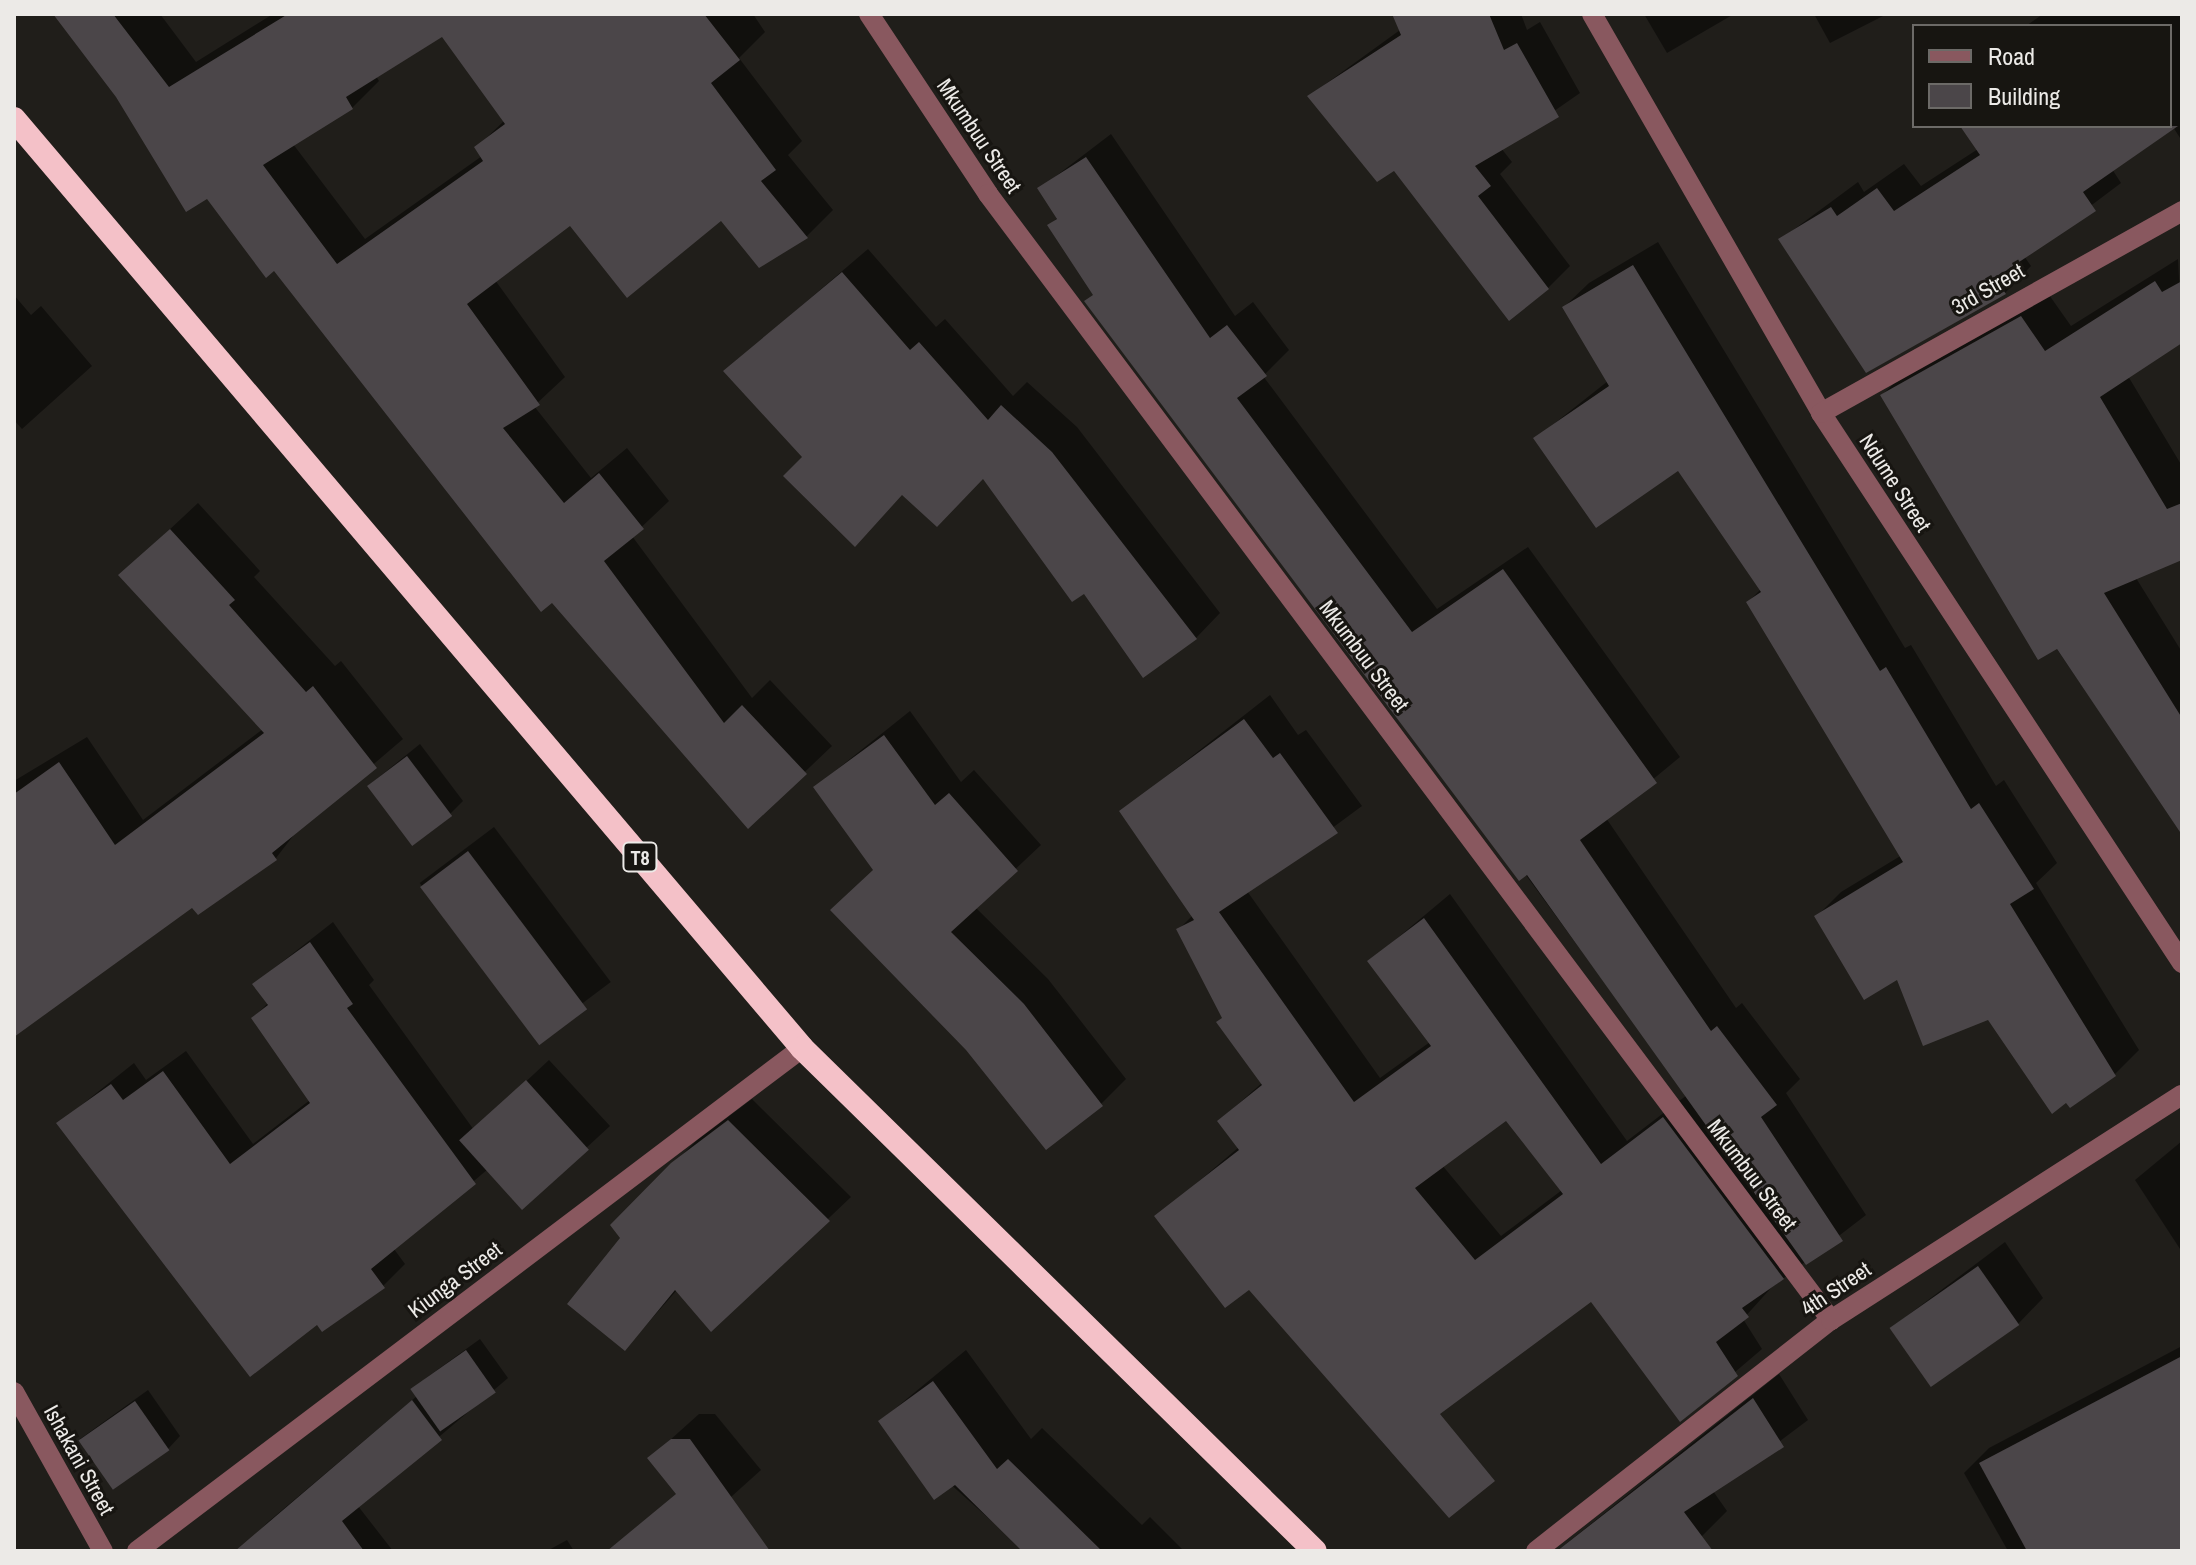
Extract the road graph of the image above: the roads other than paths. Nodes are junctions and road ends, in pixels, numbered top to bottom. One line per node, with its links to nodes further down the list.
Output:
1 (869, 14): 9 (street, Mkumbuu Street)
2 (1592, 14): 5 (street, Ndume Street)
3 (14, 119): 7 (highway, T8)
4 (2182, 211): 5 (street, 3rd Street)
5 (1821, 413): 6 (street, Ndume Street)
6 (2182, 963)
7 (802, 1048): 12 (street, Kiunga Street); 13 (highway, T8)
8 (2182, 1095): 9 (street, 4th Street)
9 (1831, 1320): 14 (street, 4th Street)
10 (14, 1392): 11 (street, Ishakani Street)
11 (103, 1551)
12 (137, 1551)
13 (1315, 1551)
14 (1536, 1551)

